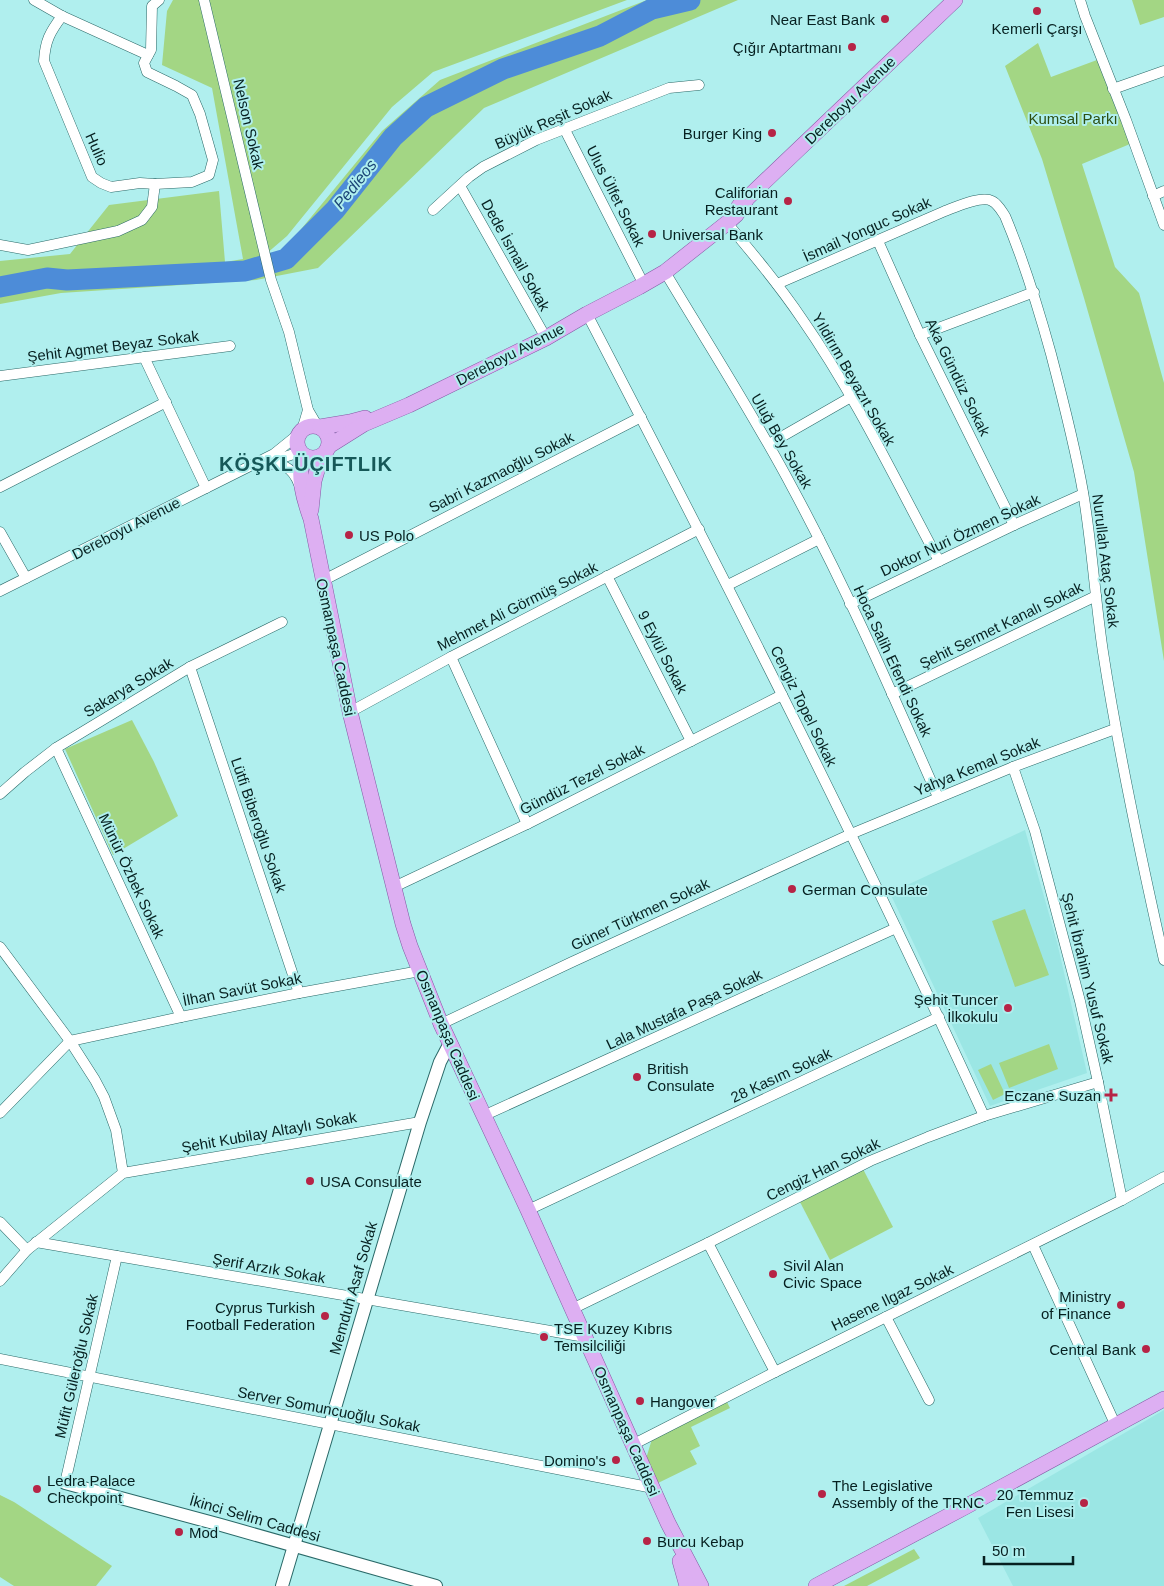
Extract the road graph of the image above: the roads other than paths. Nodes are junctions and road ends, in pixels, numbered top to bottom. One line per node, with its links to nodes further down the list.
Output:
1 (34, 0): 6 (street)
2 (159, 0): 7 (street)
3 (204, 0): 37 (street, Nelson Sokak)
4 (955, 0): 16 (main road, Dereboyu Avenue)
5 (1081, 3): 10 (street)
6 (62, 16): 7 (street); 12 (street, Hulio)
7 (148, 55): 12 (street, Hulio)
8 (1164, 71): 10 (street)
9 (699, 85): 11 (street, Büyük Reşit Sokak)
10 (1113, 88): 15 (street)
11 (565, 130): 13 (street, Büyük Reşit Sokak); 24 (street, Ulus Ülfet Sokak)
12 (155, 184): 22 (street)
13 (460, 186): 18 (street, Büyük Reşit Sokak); 30 (street, Dede İsmail Sokak)
14 (1164, 191): 15 (street)
15 (1153, 196): 20 (street)
16 (746, 200): 19 (main road, Dereboyu Avenue); 24 (main road, Dereboyu Avenue)
17 (969, 202): 21 (street, İsmail Yonguc Sokak); 26 (street, Nurullah Ataç Sokak)
18 (434, 210)
19 (726, 223): 23 (main road, Dereboyu Avenue); 25 (street, Yıldirım Beyazıt Sokak)
20 (1164, 225)
21 (878, 242): 25 (street, İsmail Yonguc Sokak); 29 (street, Aka Gündüz Sokak)
22 (0, 245)
23 (664, 272): 27 (main road, Dereboyu Avenue); 41 (street, Uluğ Bey Sokak)
24 (640, 277): 27 (main road, Dereboyu Avenue)
25 (778, 284): 34 (street, Yıldirım Beyazıt Sokak)
26 (1034, 292): 29 (street); 49 (street, Nurullah Ataç Sokak)
27 (611, 301): 28 (main road, Dereboyu Avenue)
28 (587, 314): 30 (main road, Dereboyu Avenue); 38 (street, Cengiz Topel Sokak)
29 (920, 335): 51 (street, Aka Gündüz Sokak)
30 (546, 338): 36 (main road, Dereboyu Avenue)
31 (230, 346): 32 (street, Şehit Agmet Beyaz Sokak)
32 (144, 357): 33 (street, Şehit Agmet Beyaz Sokak); 35 (street)
33 (0, 376)
34 (851, 397): 41 (street); 55 (street, Yıldirım Beyazıt Sokak)
35 (166, 402): 46 (street); 47 (street)
36 (409, 404): 39 (main road, Dereboyu Avenue); 42 (main road, Dereboyu Avenue)
37 (308, 410): 39 (street); 40 (street)
38 (641, 417): 52 (street, Cengiz Topel Sokak); 58 (street, Sabri Kazmaoğlu Sokak)
39 (319, 427): 40 (main road); 42 (main road)
40 (301, 432): 43 (main road); 45 (street, Dereboyu Avenue)
41 (769, 444): 54 (street, Uluğ Bey Sokak)
42 (325, 451): 43 (main road); 50 (main road, Osmanpaşa Caddesi)
43 (301, 453): 44 (street, Dereboyu Avenue); 48 (main road, Osmanpaşa Caddesi)
44 (264, 464): 45 (street, Dereboyu Avenue); 48 (street)
45 (252, 465): 47 (street, Dereboyu Avenue)
46 (0, 487)
47 (206, 488): 57 (street, Dereboyu Avenue)
48 (302, 492): 50 (main road, Osmanpaşa Caddesi)
49 (1083, 494): 51 (street, Doktor Nuri Özmen Sokak); 61 (street, Nurullah Ataç Sokak)
50 (310, 519): 58 (main road, Osmanpaşa Caddesi)
51 (1014, 524): 55 (street, Doktor Nuri Özmen Sokak)
52 (699, 529): 56 (street, Mehmet Ali Görmüş Sokak); 59 (street, Cengiz Topel Sokak)
53 (0, 532): 57 (street)
54 (819, 539): 59 (street); 62 (street, Hoca Salih Efendi Sokak)
55 (938, 561): 62 (street, Doktor Nuri Özmen Sokak)
56 (607, 576): 64 (street, Mehmet Ali Görmüş Sokak); 70 (street, 9 Eylül Sokak)
57 (26, 578): 60 (street, Dereboyu Avenue)
58 (322, 582): 68 (main road, Osmanpaşa Caddesi)
59 (728, 586): 67 (street, Cengiz Topel Sokak)
60 (0, 591)
61 (1096, 596): 66 (street, Şehit Sermet Kanalı Sokak); 69 (street, Nurullah Ataç Sokak)
62 (850, 604): 66 (street, Hoca Salih Efendi Sokak)
63 (282, 622): 65 (street, Sakarya Sokak)
64 (451, 657): 68 (street, Mehmet Ali Görmüş Sokak); 75 (street)
65 (190, 667): 71 (street, Sakarya Sokak); 82 (street, Lütfi Biberoğlu Sokak)
66 (892, 694): 74 (street, Hoca Salih Efendi Sokak)
67 (782, 695): 70 (street, Gündüz Tezel Sokak); 76 (street, Cengiz Topel Sokak)
68 (350, 712): 77 (main road, Osmanpaşa Caddesi)
69 (1115, 729): 72 (street, Yahya Kemal Sokak); 80 (street, Nurullah Ataç Sokak)
70 (691, 741): 75 (street, Gündüz Tezel Sokak)
71 (56, 748): 73 (street, Sakarya Sokak); 83 (street, Münür Özbek Sokak)
72 (1013, 767): 74 (street, Yahya Kemal Sokak); 88 (street, Şehit İbrahim Yusuf Sokak)
73 (0, 794)
74 (938, 797): 76 (street, Yahya Kemal Sokak)
75 (527, 824): 77 (street, Gündüz Tezel Sokak)
76 (851, 834): 78 (street, Cengiz Topel Sokak); 85 (street, Güner Türkmen Sokak)
77 (394, 887): 81 (main road, Osmanpaşa Caddesi)
78 (896, 928): 84 (street, Cengiz Topel Sokak); 90 (street, Lala Mustafa Paşa Sokak)
79 (2, 952): 86 (street)
80 (1164, 960)
81 (420, 971): 82 (street, İlhan Savüt Sokak); 85 (main road, Osmanpaşa Caddesi)
82 (299, 993): 83 (street, İlhan Savüt Sokak)
83 (181, 1017): 86 (street, İlhan Savüt Sokak)
84 (939, 1017): 91 (street, Cengiz Topel Sokak); 96 (street, 28 Kasım Sokak)
85 (441, 1024): 87 (main road, Osmanpaşa Caddesi)
86 (70, 1041): 89 (street); 93 (street)
87 (450, 1043): 90 (main road, Osmanpaşa Caddesi); 92 (street, Memduh Asaf Sokak)
88 (1098, 1082): 91 (street, Cengiz Han Sokak); 95 (street, Şehit İbrahim Yusuf Sokak)
89 (0, 1113)
90 (483, 1116): 96 (main road, Osmanpaşa Caddesi)
91 (984, 1116): 99 (street, Cengiz Han Sokak)
92 (420, 1122): 93 (street, Şehit Kubilay Altaylı Sokak); 104 (street, Memduh Asaf Sokak)
93 (123, 1172): 98 (street)
94 (1164, 1177): 95 (street, Hasene Ilgaz Sokak)
95 (1122, 1200): 100 (street, Hasene Ilgaz Sokak)
96 (528, 1210): 105 (main road, Osmanpaşa Caddesi)
97 (0, 1222): 101 (street)
98 (36, 1242): 101 (street); 102 (street, Şerif Arzık Sokak)
99 (708, 1243): 105 (street, Cengiz Han Sokak); 109 (street)
100 (1033, 1244): 106 (street, Hasene Ilgaz Sokak); 114 (street)
101 (27, 1250): 103 (street)
102 (117, 1256): 104 (street, Şerif Arzık Sokak); 110 (street, Müfit Güleroğlu Sokak)
103 (0, 1281)
104 (366, 1300): 107 (street, Şerif Arzık Sokak); 113 (street, Memduh Asaf Sokak)
105 (572, 1309): 107 (main road, Osmanpaşa Caddesi)
106 (886, 1317): 109 (street, Hasene Ilgaz Sokak); 112 (street)
107 (585, 1337): 115 (main road, Osmanpaşa Caddesi)
108 (0, 1360): 110 (street, Server Somuncuoğlu Sokak)
109 (775, 1372): 115 (street, Hasene Ilgaz Sokak)
110 (89, 1377): 113 (street, Server Somuncuoğlu Sokak); 116 (street, Müfit Güleroğlu Sokak)
111 (1164, 1399): 114 (main road)
112 (928, 1400)
113 (330, 1424): 117 (street, Server Somuncuoğlu Sokak); 119 (street, Memduh Asaf Sokak)
114 (1116, 1426): 124 (main road)
115 (634, 1444): 117 (main road, Osmanpaşa Caddesi)
116 (65, 1483): 119 (street, İkinci Selim Caddesi)
117 (653, 1488): 118 (main road, Osmanpaşa Caddesi)
118 (668, 1523): 122 (main road, Osmanpaşa Caddesi); 123 (main road, Osmanpaşa Caddesi)
119 (296, 1546): 120 (street, Memduh Asaf Sokak); 121 (street, İkinci Selim Caddesi)
120 (282, 1586)
121 (436, 1586)
122 (686, 1586)
123 (701, 1586)
124 (816, 1586)

